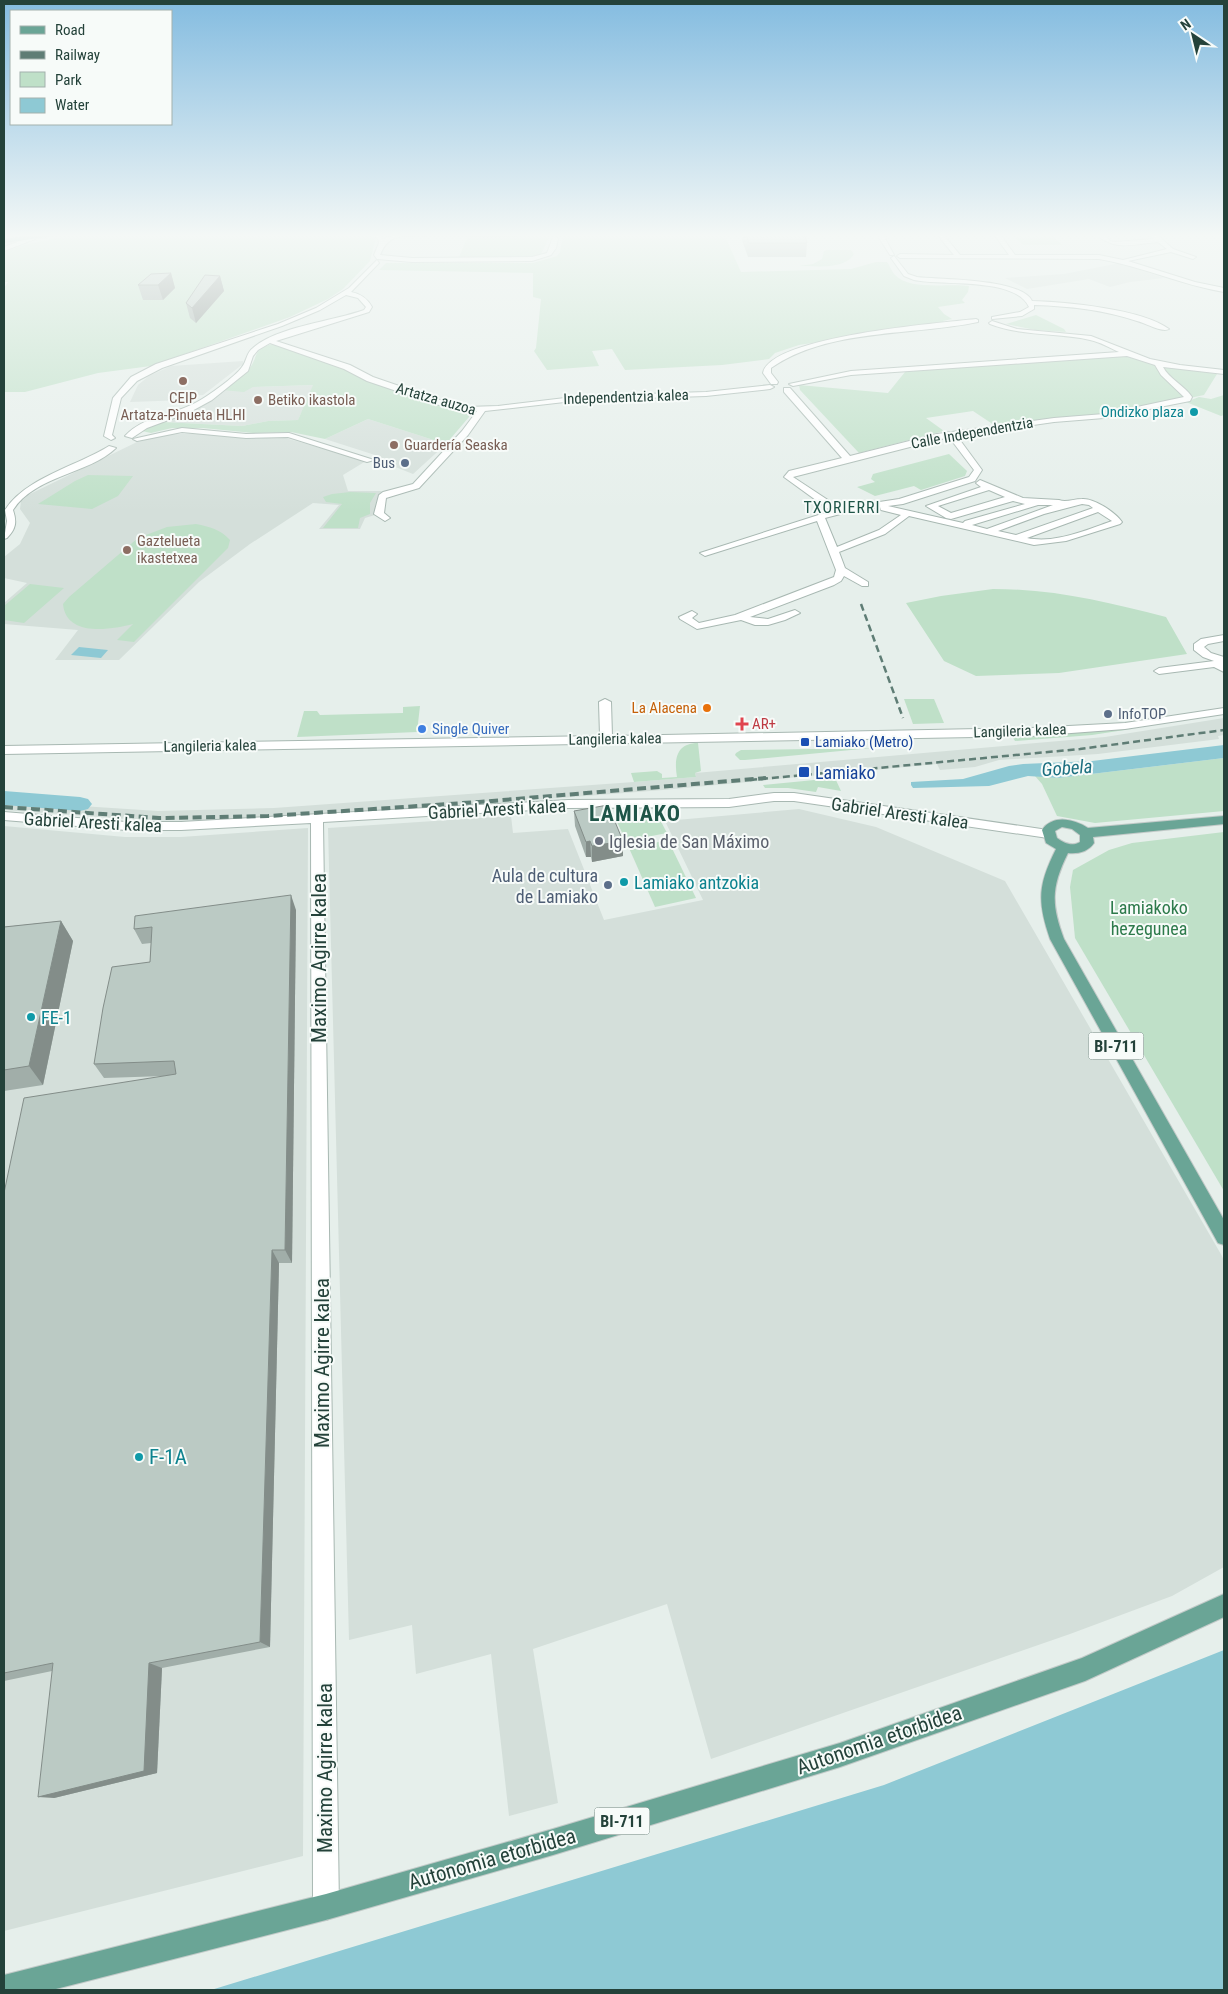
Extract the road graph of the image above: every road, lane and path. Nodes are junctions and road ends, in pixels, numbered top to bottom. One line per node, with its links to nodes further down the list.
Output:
1 (274, 326): 16 (street)
2 (316, 326): 7 (street)
3 (939, 326): 11 (street)
4 (1004, 326): 8 (street)
5 (1158, 326): 6 (street)
6 (1166, 329)
7 (270, 341): 13 (street, Artatza auzoa); 15 (street)
8 (1127, 354): 9 (street); 12 (street)
9 (1158, 363): 10 (street); 14 (street, Calle Independentzia)
10 (1224, 372)
11 (772, 384): 12 (street, Independentzia kalea); 13 (street, Independentzia kalea)
12 (790, 387): 18 (street)
13 (482, 409): 31 (street, Artatza auzoa)
14 (952, 435): 18 (street, Calle Independentzia); 20 (street)
15 (133, 437): 16 (street); 17 (street); 19 (street)
16 (111, 438): 17 (street)
17 (112, 448): 34 (street)
18 (848, 459): 27 (street, Calle Independentzia)
19 (370, 460)
20 (972, 479): 21 (street); 25 (street)
21 (989, 487): 22 (street); 29 (street)
22 (1012, 498): 23 (street); 29 (street)
23 (1037, 503): 24 (street); 32 (street)
24 (1070, 503): 26 (street); 33 (street)
25 (877, 506): 27 (street); 28 (street)
26 (1099, 509): 35 (street); 35 (street)
27 (839, 512): 30 (street)
28 (908, 513): 32 (street); 36 (street)
29 (951, 516): 32 (street)
30 (820, 517): 36 (street); 37 (street)
31 (385, 518)
32 (968, 524): 33 (street)
33 (989, 531): 35 (street)
34 (4, 536)
35 (1017, 538)
36 (834, 551): 38 (street)
37 (705, 553)
38 (841, 570): 39 (street); 42 (street)
39 (865, 584)
40 (795, 613): 42 (street)
41 (692, 614): 42 (street)
42 (741, 616)
43 (1224, 638): 44 (street)
44 (1224, 661)
45 (1224, 669): 46 (street)
46 (1159, 672)
47 (605, 702): 49 (street)
48 (1224, 711): 49 (street, Langileria kalea)
49 (606, 739): 50 (street, Langileria kalea)
50 (4, 750)
51 (4, 816): 52 (street, Gabriel Aresti kalea)
52 (317, 820): 55 (street, Gabriel Aresti kalea); 59 (street, Maximo Agirre kalea)
53 (1224, 820): 54 (main road)
54 (1086, 833): 55 (main road); 56 (main road)
55 (1048, 834): 56 (main road)
56 (1064, 848): 57 (main road, BI-711)
57 (1224, 1237)
58 (1224, 1606): 59 (main road, Autonomia etorbidea / BI-711)
59 (326, 1906): 60 (main road, Autonomia etorbidea / BI-711)
60 (4, 1989)

